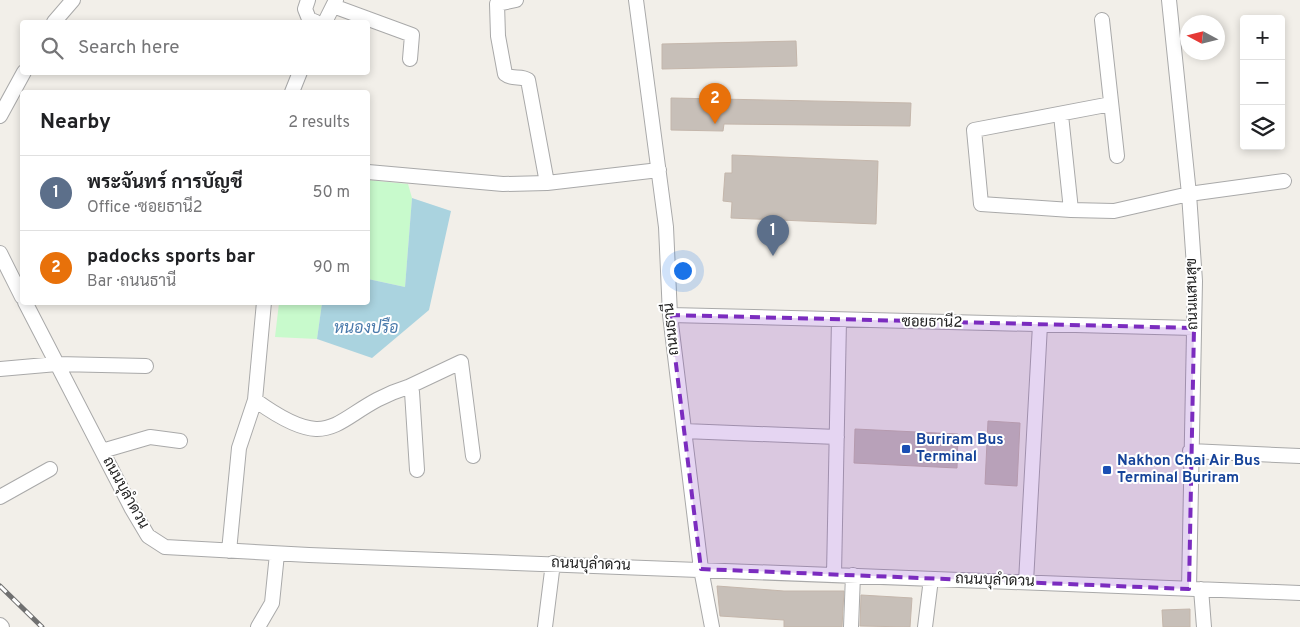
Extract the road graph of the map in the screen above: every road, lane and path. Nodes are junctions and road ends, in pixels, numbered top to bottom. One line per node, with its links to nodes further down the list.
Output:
1 (73, 0): 7 (street)
2 (308, 0): 8 (street)
3 (516, 0): 22 (street)
4 (636, 0): 19 (street, ถนนธานี)
5 (1169, 0): 23 (street, ถนนแสนสุข)
6 (335, 3): 9 (street); 11 (street)
7 (56, 20)
8 (311, 20)
9 (326, 20)
10 (1102, 20): 15 (street)
11 (410, 59)
12 (22, 75): 17 (street)
13 (299, 75): 14 (street)
14 (293, 90)
15 (1111, 104): 16 (street); 18 (street)
16 (1061, 114): 24 (street); 24 (street)
17 (0, 116)
18 (1117, 156)
19 (659, 170): 22 (street); 29 (street, ถนนธานี)
20 (370, 172): 22 (street)
21 (1284, 181): 23 (street)
22 (548, 182)
23 (1189, 194): 24 (street); 32 (street, ถนนแสนสุข)
24 (1071, 210)
25 (0, 253): 26 (street)
26 (20, 293)
27 (27, 305): 33 (street, ถนนบุลำดวน)
28 (264, 305): 37 (street)
29 (670, 315): 30 (street, ซอยธานี2); 38 (street, ถนนธานี)
30 (839, 320): 31 (street, ซอยธานี2); 39 (street)
31 (1040, 326): 32 (street, ซอยธานี2); 55 (street)
32 (1194, 328): 42 (street, ถนนแสนสุข)
33 (57, 364): 34 (street); 35 (street); 41 (street, ถนนบุลำดวน)
34 (146, 366)
35 (0, 369)
36 (408, 387): 37 (street); 43 (street); 46 (street)
37 (255, 400): 48 (street)
38 (684, 431): 39 (street); 51 (street, ถนนธานี)
39 (836, 437): 52 (street)
40 (180, 441): 41 (street)
41 (102, 451): 48 (street, ถนนบุลำดวน)
42 (1190, 451): 44 (street); 56 (street, ถนนแสนสุข)
43 (473, 456)
44 (1300, 456)
45 (50, 469): 47 (street)
46 (417, 470)
47 (0, 496)
48 (229, 551): 49 (street, ถนนบุลำดวน)
49 (278, 554): 50 (street, ถนนบุลำดวน); 58 (street)
50 (553, 563): 51 (street, ถนนบุลำดวน); 59 (street)
51 (701, 569): 52 (street, ถนนบุลำดวน); 60 (street, ถนนธานี)
52 (834, 574): 53 (street, ถนนบุลำดวน)
53 (853, 575): 54 (street, ถนนบุลำดวน); 61 (street)
54 (931, 579): 55 (street, ถนนบุลำดวน); 62 (street)
55 (1026, 582): 56 (street, ถนนบุลำดวน)
56 (1195, 589): 57 (street, ถนนบุลำดวน); 63 (street, ถนนแสนสุข)
57 (1300, 593)
58 (258, 627)
59 (545, 627)
60 (712, 627)
61 (851, 627)
62 (925, 627)
63 (1204, 627)

